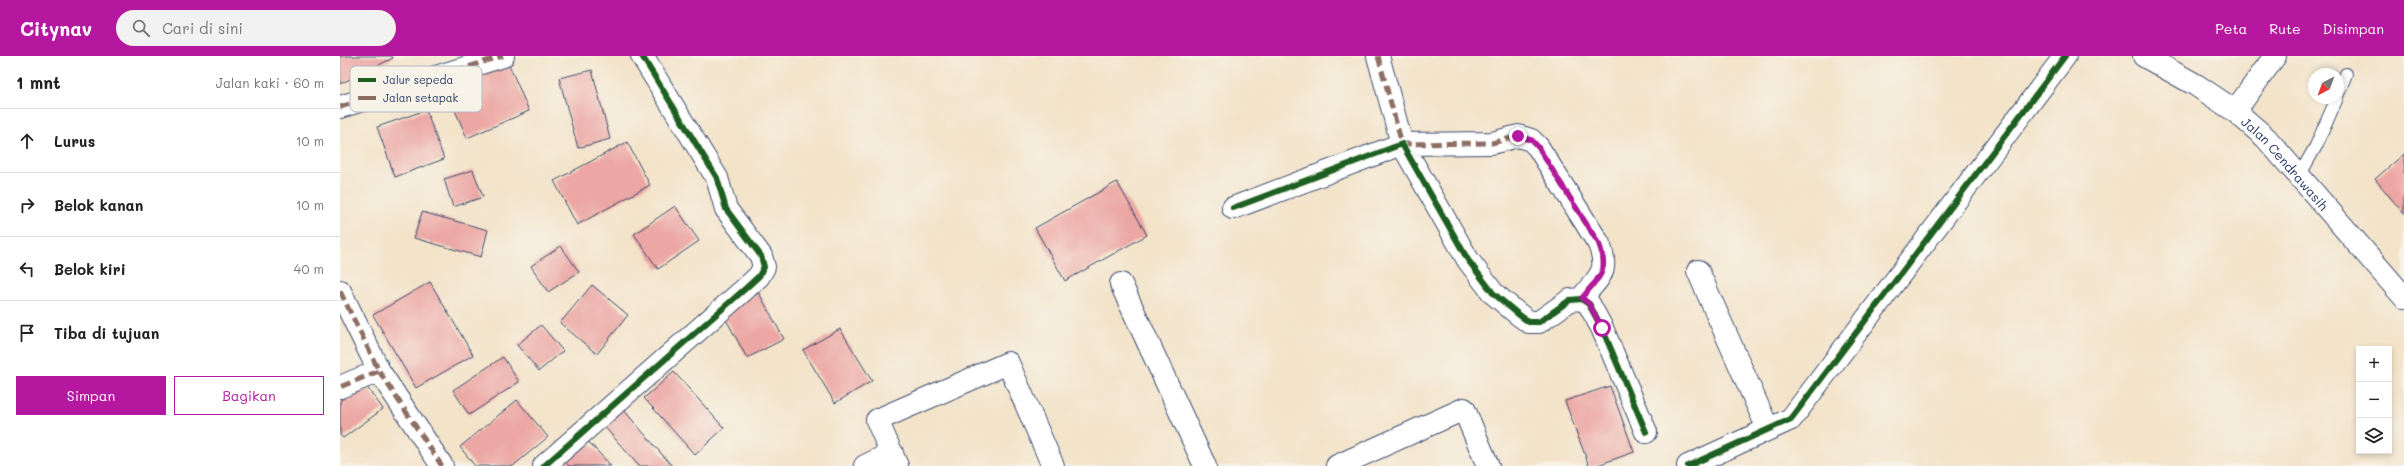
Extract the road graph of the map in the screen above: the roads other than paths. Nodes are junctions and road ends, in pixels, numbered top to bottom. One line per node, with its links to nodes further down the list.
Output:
1 (503, 56): 7 (street)
2 (642, 56): 28 (street)
3 (1378, 56): 14 (street)
4 (2065, 56): 24 (street)
5 (2144, 56): 13 (street, Jalan Cendrawasih)
6 (2275, 56): 13 (street)
7 (471, 66)
8 (2346, 74): 9 (lane)
9 (2344, 79)
10 (350, 104): 12 (street)
11 (2334, 104): 15 (lane)
12 (340, 107)
13 (2235, 111): 15 (street, Jalan Cendrawasih)
14 (1402, 144): 16 (street); 21 (street); 21 (street)
15 (2299, 176): 20 (street, Jalan Cendrawasih)
16 (1233, 208)
17 (1698, 271): 24 (street)
18 (1121, 284): 31 (street)
19 (340, 291): 22 (street)
20 (2404, 297)
21 (1582, 298): 25 (street)
22 (379, 371): 23 (street); 27 (street)
23 (340, 387)
24 (1768, 429): 34 (street)
25 (1646, 432)
26 (895, 460): 29 (street); 30 (street)
27 (442, 466)
28 (544, 466)
29 (865, 466)
30 (1053, 466)
31 (1205, 466)
32 (1337, 466): 33 (street)
33 (1488, 466)
34 (1688, 466)

